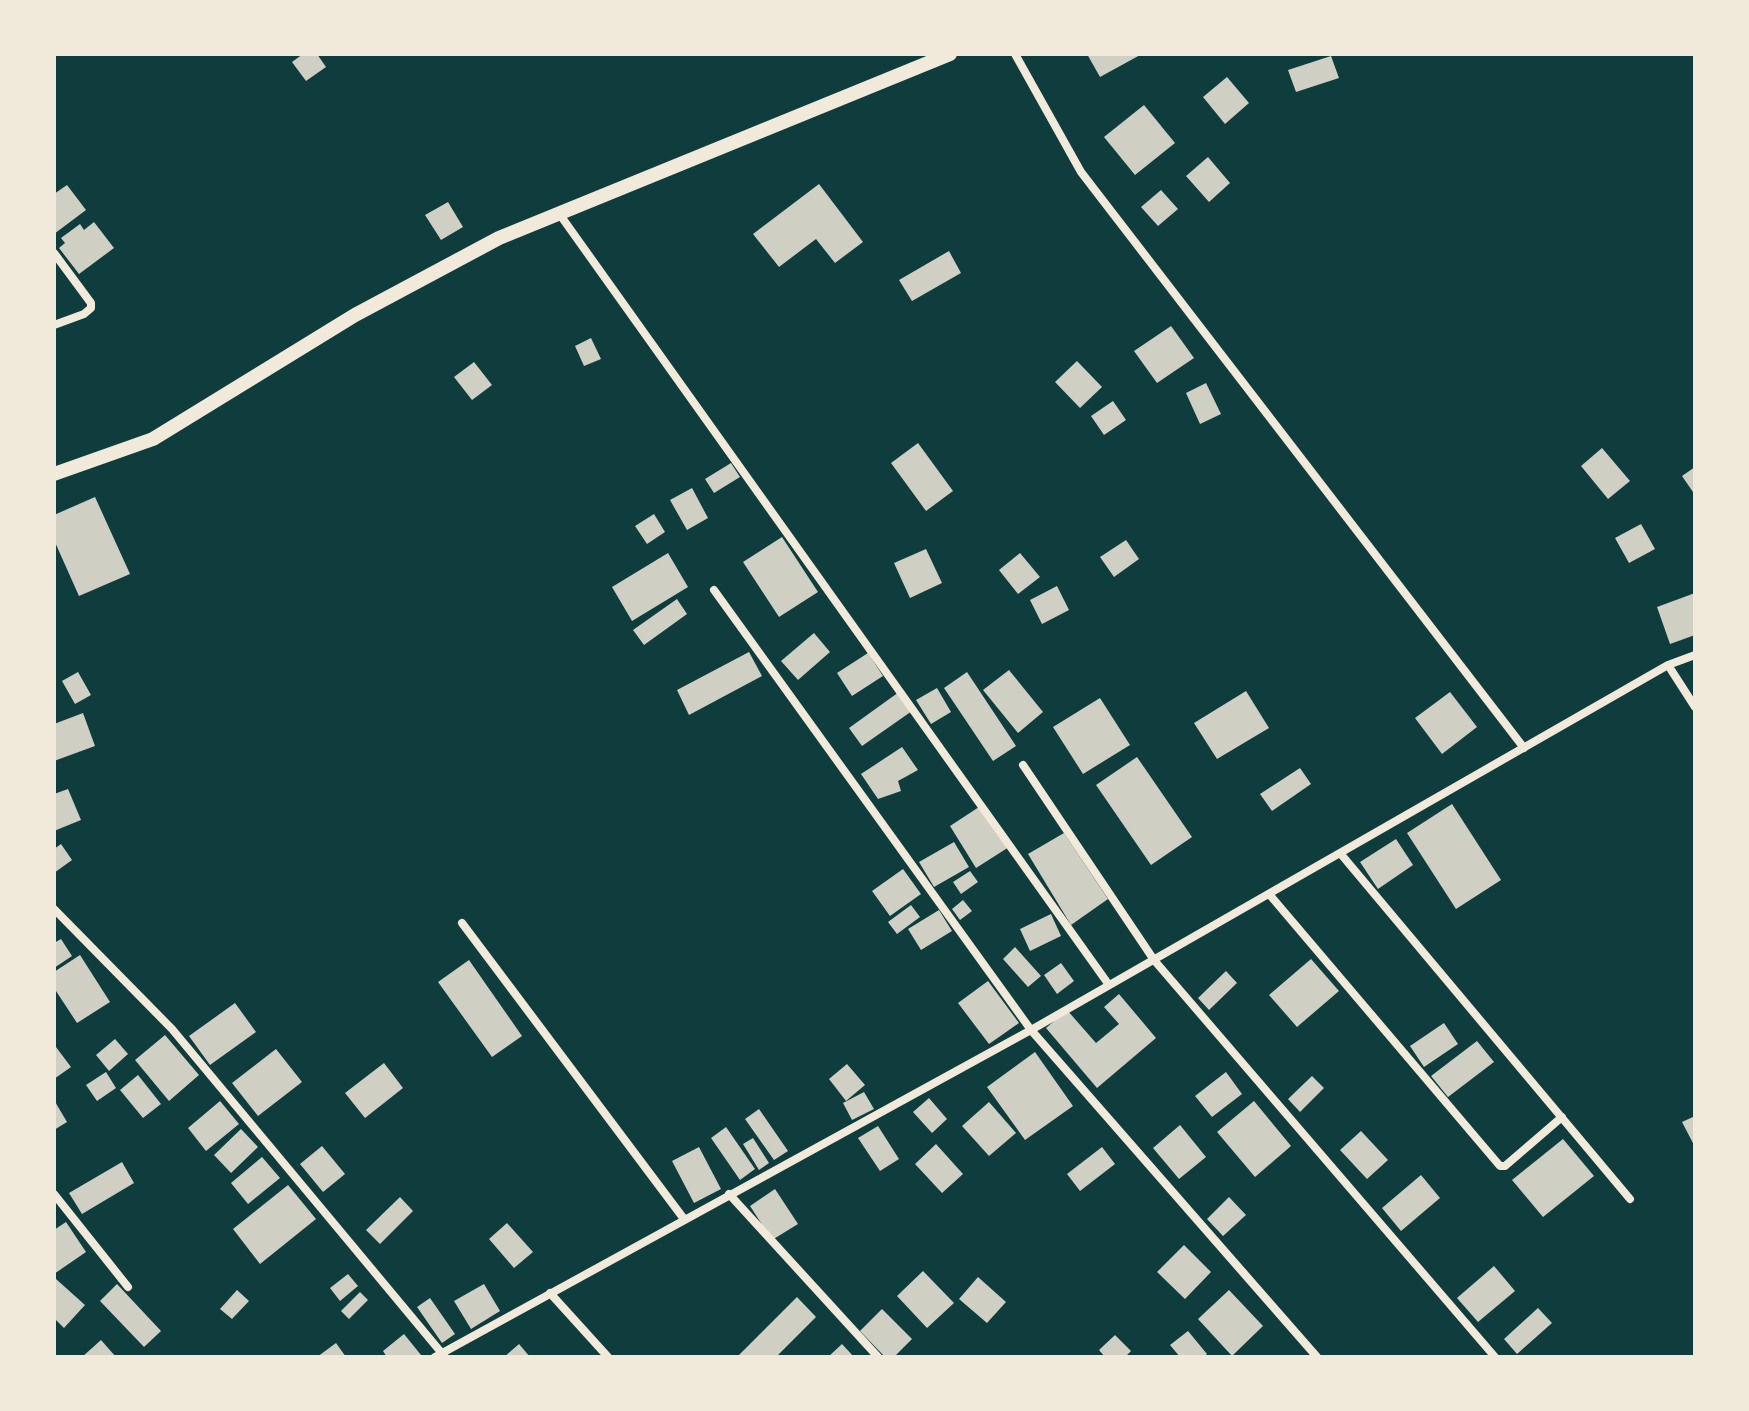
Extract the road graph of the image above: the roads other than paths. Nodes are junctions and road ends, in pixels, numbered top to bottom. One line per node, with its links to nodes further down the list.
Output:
1 (950, 54): 3 (street)
2 (1015, 54): 11 (street)
3 (558, 212): 6 (street); 18 (street)
4 (54, 253): 5 (street)
5 (54, 325)
6 (54, 474)
7 (714, 590): 19 (street)
8 (1695, 655): 9 (street)
9 (1668, 665): 10 (street); 11 (street)
10 (1695, 707)
11 (1524, 748): 13 (street)
12 (1023, 765): 17 (street)
13 (1340, 853): 14 (street); 20 (street)
14 (1269, 894): 17 (street); 20 (street)
15 (54, 909): 27 (street)
16 (462, 923): 24 (street)
17 (1154, 960): 18 (street); 31 (street)
18 (1109, 985): 19 (street)
19 (1031, 1030): 22 (street); 30 (street)
20 (1562, 1117): 23 (street)
21 (54, 1194): 25 (street)
22 (729, 1194): 24 (street); 29 (street)
23 (1630, 1199)
24 (684, 1219): 26 (street)
25 (128, 1287)
26 (550, 1293): 27 (street); 28 (street)
27 (440, 1356)
28 (608, 1357)
29 (878, 1357)
30 (1317, 1357)
31 (1495, 1357)

